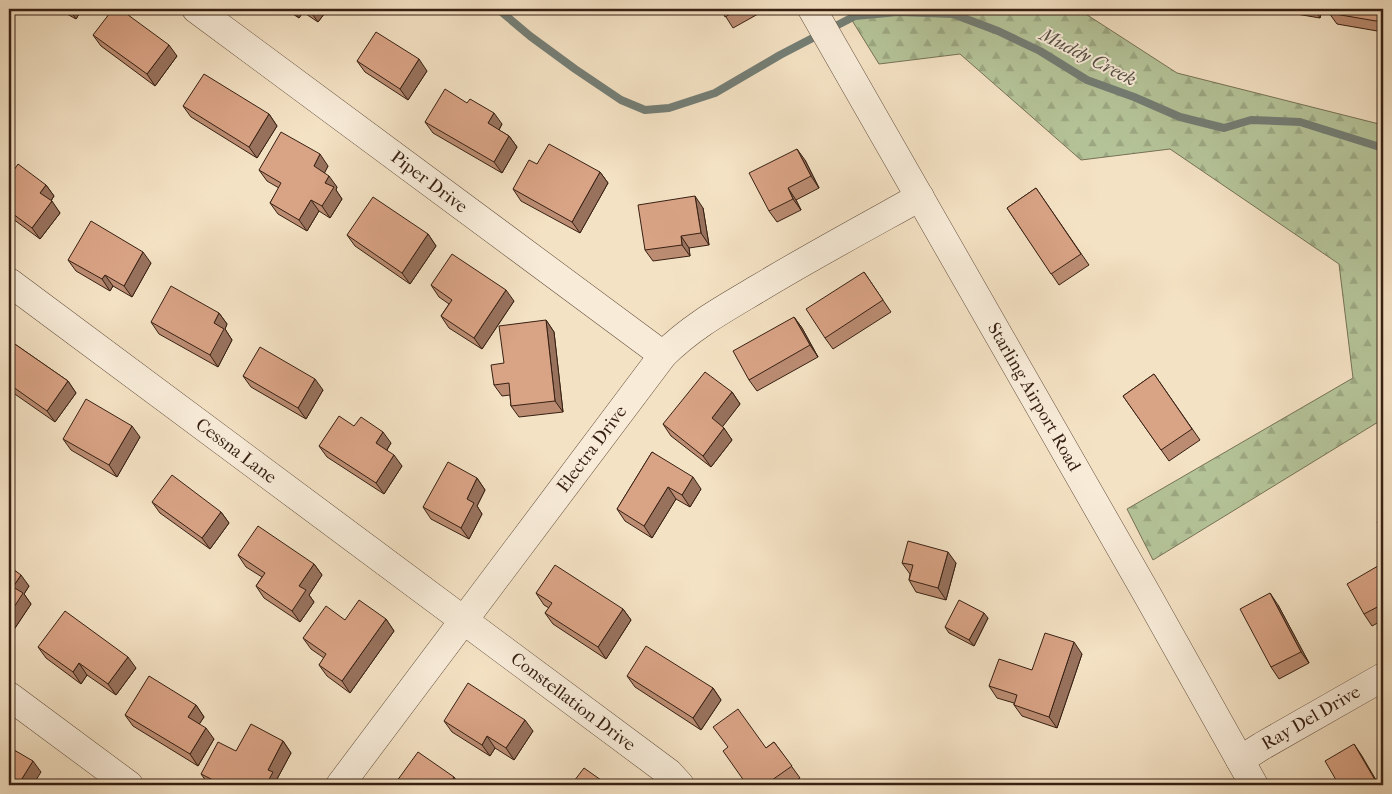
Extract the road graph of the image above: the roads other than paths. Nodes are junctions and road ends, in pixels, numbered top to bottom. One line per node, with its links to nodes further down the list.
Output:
1 (196, 9): 5 (street, Piper Drive)
2 (812, 9): 3 (street, Starling Airport Road)
3 (920, 198): 5 (street, Electra Drive); 9 (street, Starling Airport Road)
4 (9, 282): 6 (street, Cessna Lane)
5 (662, 355): 6 (street, Electra Drive)
6 (463, 620): 11 (street, Electra Drive); 12 (street, Constellation Drive)
7 (1383, 677): 9 (street, Ray Del Drive)
8 (9, 696): 10 (street)
9 (1240, 760): 13 (street, Starling Airport Road)
10 (129, 785)
11 (340, 785)
12 (680, 785)
13 (1254, 785)

